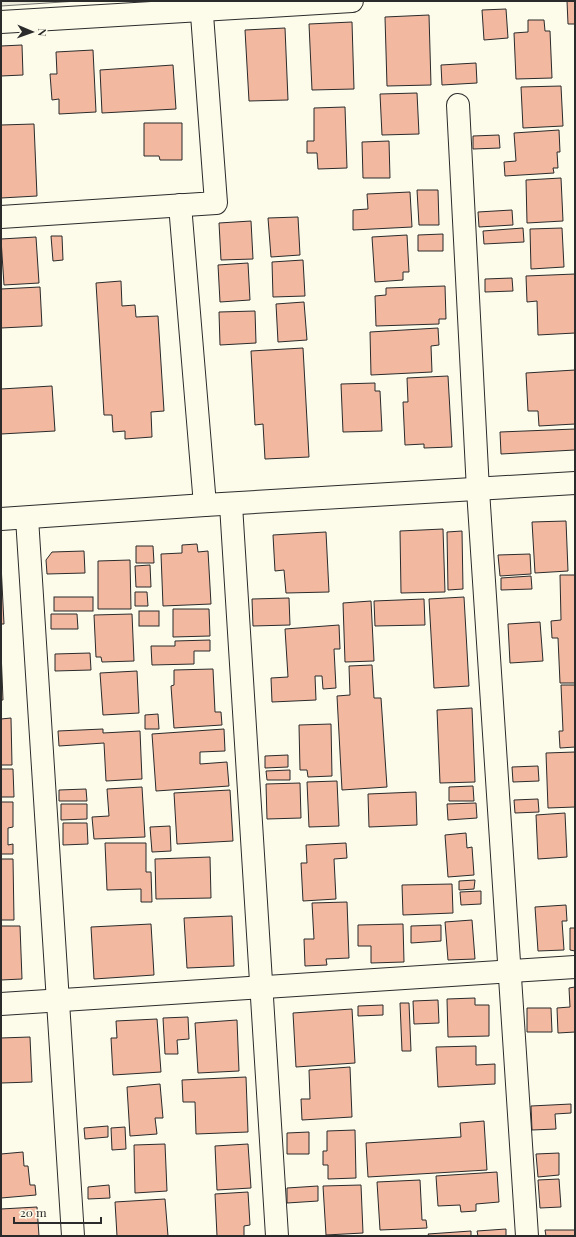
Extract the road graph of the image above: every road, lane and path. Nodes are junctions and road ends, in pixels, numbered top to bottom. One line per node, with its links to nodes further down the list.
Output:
1 (352, 1): 2 (street)
2 (201, 5): 3 (street); 5 (street)
3 (1, 22)
4 (458, 105): 8 (street)
5 (180, 205): 6 (street); 10 (street)
6 (1, 217)
7 (575, 484): 8 (street)
8 (478, 490): 9 (street); 14 (street)
9 (231, 505): 10 (street); 15 (street)
10 (205, 506): 11 (street)
11 (28, 518): 12 (street); 16 (street)
12 (1, 519)
13 (575, 967): 14 (street)
14 (510, 971): 15 (street); 20 (street)
15 (261, 987): 16 (street); 19 (street)
16 (58, 1001): 17 (street); 18 (street)
17 (1, 1004)
18 (73, 1236)
19 (277, 1236)
20 (527, 1236)

